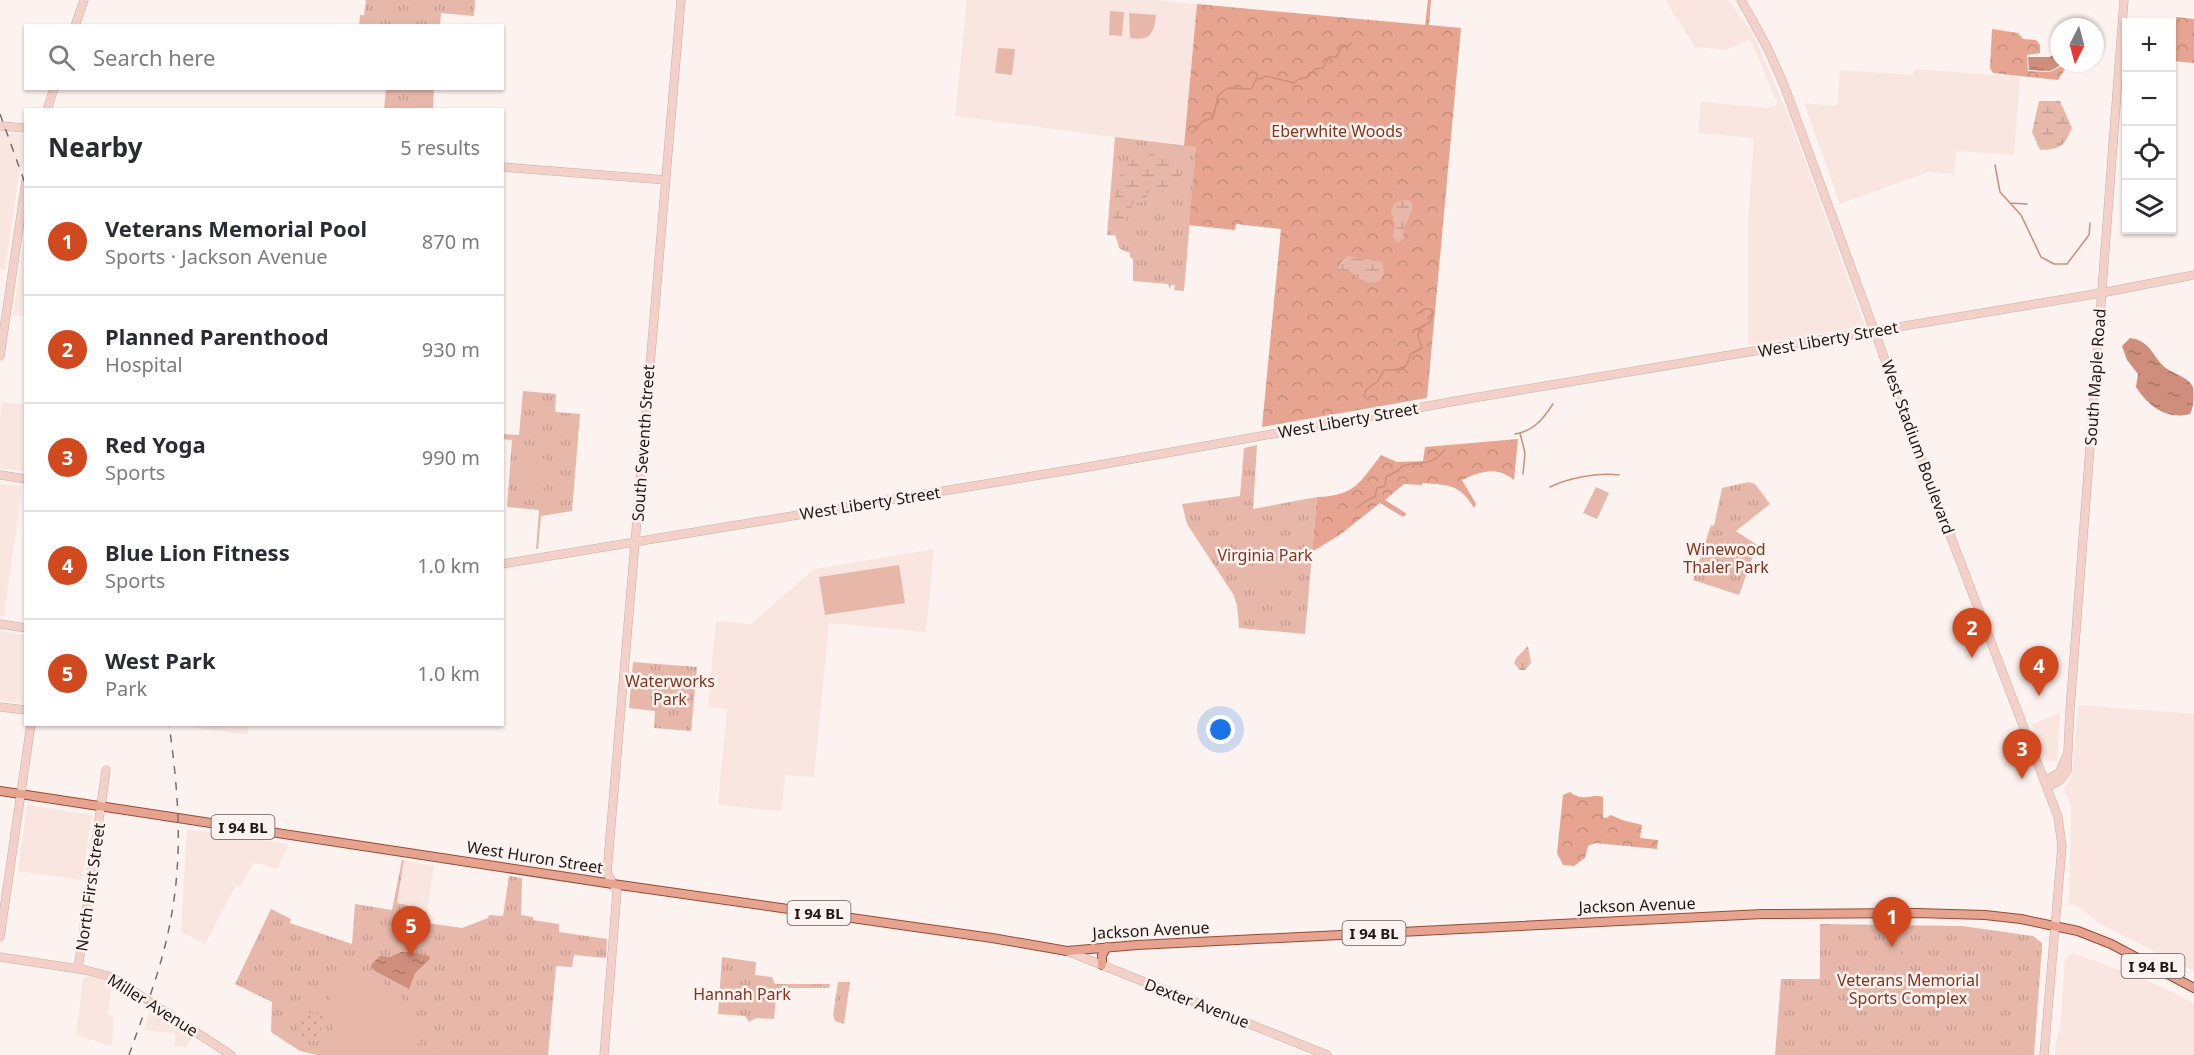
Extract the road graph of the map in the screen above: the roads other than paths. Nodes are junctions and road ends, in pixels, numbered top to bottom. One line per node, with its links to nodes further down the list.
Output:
1 (84, 0): 5 (main road)
2 (681, 0): 11 (main road, South Seventh Street)
3 (1742, 0): 15 (main road, West Stadium Boulevard)
4 (2124, 0): 14 (main road, South Maple Road)
5 (76, 24)
6 (53, 90): 7 (main road)
7 (48, 108)
8 (0, 126): 9 (main road)
9 (24, 128)
10 (504, 167): 11 (main road)
11 (666, 180): 19 (main road, South Seventh Street)
12 (24, 194): 16 (main road)
13 (2194, 275): 14 (main road, West Liberty Street)
14 (2101, 293): 15 (main road, West Liberty Street); 27 (main road, South Maple Road)
15 (1875, 331): 19 (main road, West Liberty Street); 27 (main road, West Stadium Boulevard)
16 (0, 356)
17 (0, 475): 18 (main road)
18 (24, 479)
19 (636, 543): 20 (main road, West Liberty Street); 31 (main road, South Seventh Street)
20 (504, 564)
21 (0, 624): 22 (main road)
22 (24, 627)
23 (0, 707): 24 (main road)
24 (24, 710)
25 (31, 726): 29 (main road)
26 (106, 770): 30 (main road, North First Street)
27 (2046, 784): 32 (main road, West Stadium Boulevard)
28 (0, 791): 29 (main road, West Huron Street / I 94 BL)
29 (20, 794): 30 (main road, West Huron Street / I 94 BL); 33 (main road)
30 (101, 806): 31 (main road, West Huron Street / I 94 BL); 38 (main road, North First Street)
31 (613, 884): 35 (main road, West Huron Street / I 94 BL); 41 (main road, South Seventh Street)
32 (2055, 926): 34 (main road, Jackson Avenue / I 94 BL); 39 (main road, Jackson Avenue / I 94 BL); 43 (main road)
33 (0, 937)
34 (1107, 947): 35 (main road, Jackson Avenue / I 94 BL); 37 (main road)
35 (1066, 951): 37 (main road, Dexter Avenue)
36 (0, 957): 38 (main road, Miller Avenue)
37 (1102, 965): 42 (main road, Dexter Avenue)
38 (78, 969): 40 (main road, Miller Avenue)
39 (2194, 988)
40 (231, 1055)
41 (604, 1055)
42 (1327, 1055)
43 (2044, 1055)

